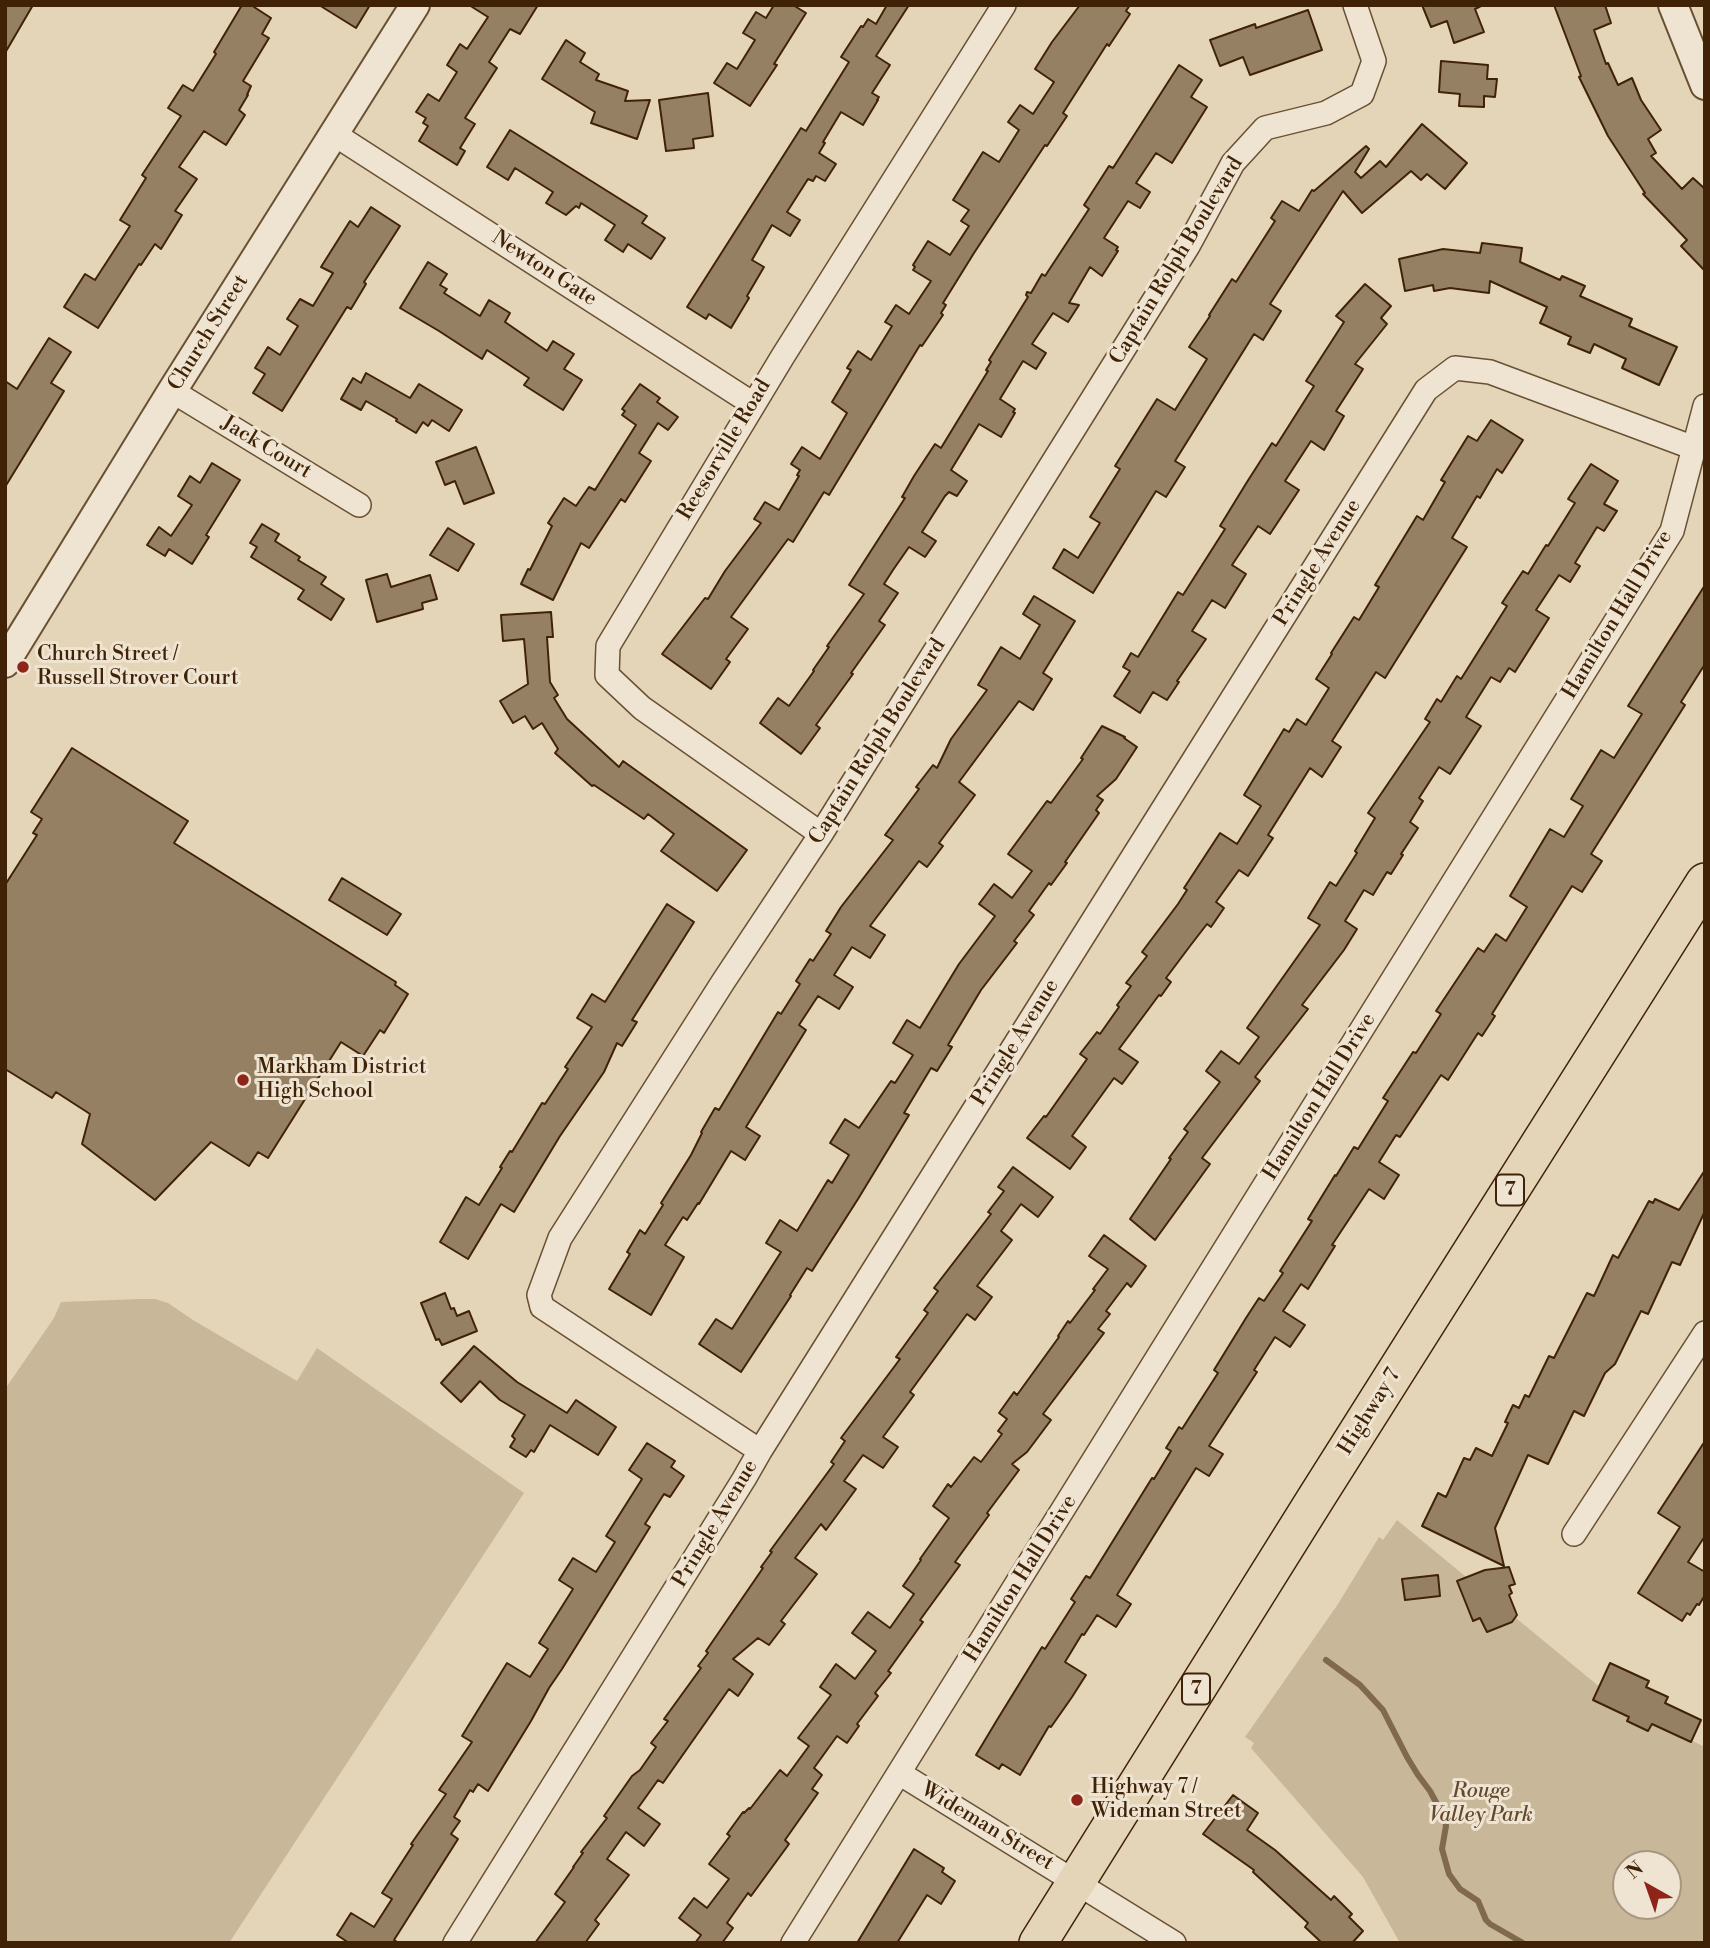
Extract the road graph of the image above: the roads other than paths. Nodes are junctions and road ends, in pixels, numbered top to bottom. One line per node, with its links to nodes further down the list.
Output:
1 (415, 5): 6 (street, Church Street)
2 (1004, 5): 8 (street, Reesorville Road)
3 (1355, 5): 13 (street, Captain Rolph Boulevard)
4 (1672, 5): 5 (street)
5 (1705, 85)
6 (334, 134): 7 (street, Church Street); 8 (street, Newton Gate)
7 (172, 391): 11 (street, Jack Court); 12 (street, Church Street)
8 (753, 404): 13 (street, Reesorville Road)
9 (1705, 406): 10 (street, Hamilton Hall Drive)
10 (1694, 448): 16 (street, Pringle Avenue); 18 (street, Hamilton Hall Drive)
11 (359, 505)
12 (5, 663)
13 (821, 834): 16 (street, Captain Rolph Boulevard)
14 (1705, 882): 19 (main road, Highway 7 / 7)
15 (1705, 1333): 17 (street)
16 (760, 1451): 20 (street, Pringle Avenue)
17 (1574, 1534)
18 (899, 1773): 19 (street, Wideman Street); 21 (street)
19 (1076, 1881): 22 (main road, Highway 7 / 7); 23 (street, Wideman Street)
20 (455, 1943)
21 (793, 1943)
22 (1038, 1943)
23 (1174, 1943)

